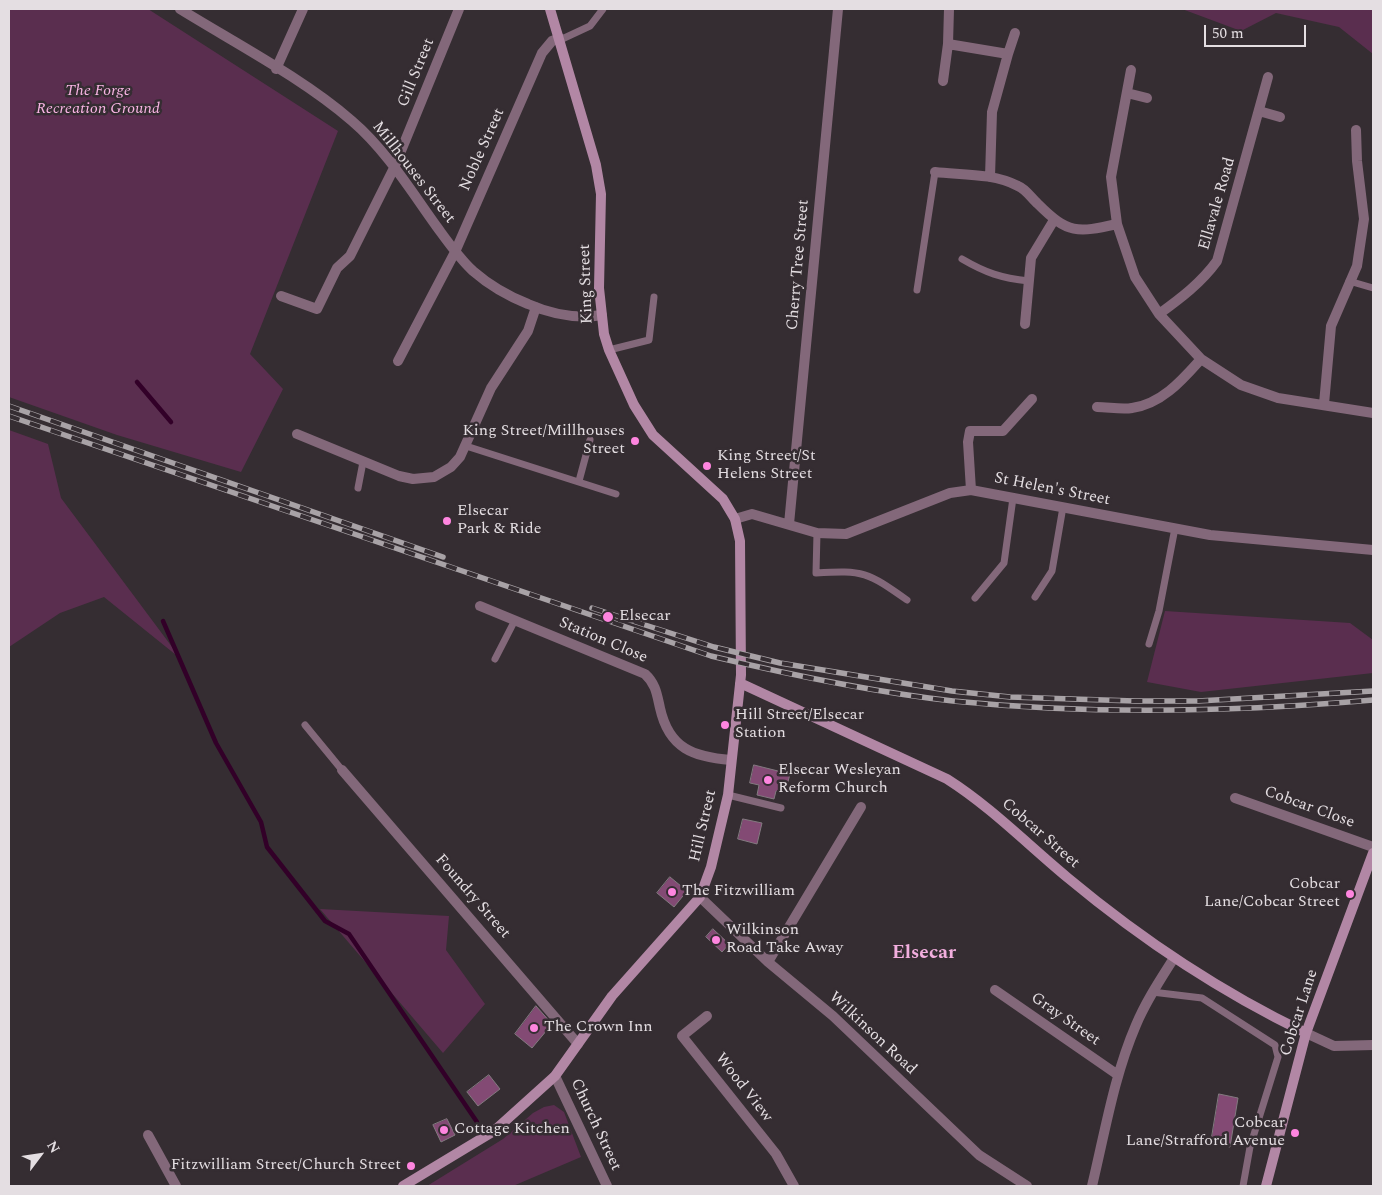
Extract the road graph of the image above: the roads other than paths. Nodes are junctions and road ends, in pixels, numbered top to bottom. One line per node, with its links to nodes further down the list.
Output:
1 (180, 9): 12 (street, Millhouses Street)
2 (303, 9): 12 (street)
3 (459, 9): 21 (street, Gill Street)
4 (550, 9): 9 (main road, King Street)
5 (603, 9): 9 (lane)
6 (838, 9): 56 (street, Cherry Tree Street)
7 (949, 9): 10 (street)
8 (1015, 32): 11 (street)
9 (560, 39): 26 (street, Noble Street); 36 (main road, King Street)
10 (948, 44): 11 (street); 15 (street)
11 (1008, 54): 23 (street)
12 (276, 69): 21 (street, Millhouses Street)
13 (1131, 70): 16 (street)
14 (1268, 77): 18 (street, Ellavale Road)
15 (943, 81)
16 (1127, 93): 17 (street); 25 (street)
17 (1147, 98)
18 (1258, 112): 19 (street); 35 (street, Ellavale Road)
19 (1280, 117)
20 (1356, 130): 29 (street)
21 (394, 168): 26 (street, Millhouses Street); 32 (street, Gill Street)
22 (935, 172): 23 (street); 31 (lane)
23 (990, 177): 24 (street)
24 (1054, 220): 25 (street); 28 (street)
25 (1117, 224): 35 (street)
26 (455, 252): 34 (street, Millhouses Street); 40 (street, Noble Street)
27 (962, 259): 28 (lane)
28 (1029, 281): 37 (street)
29 (1349, 281): 30 (lane); 42 (street)
30 (1373, 288)
31 (917, 290)
32 (281, 296)
33 (654, 297): 38 (lane)
34 (536, 307): 36 (street, Millhouses Street); 47 (street)
35 (1159, 314): 39 (street)
36 (602, 315): 38 (main road, King Street)
37 (1025, 324)
38 (609, 350): 55 (main road, King Street)
39 (1201, 358): 42 (street); 43 (street)
40 (398, 361)
41 (1032, 399): 51 (street)
42 (1324, 404): 44 (street)
43 (1097, 407)
44 (1373, 413)
45 (297, 434): 48 (street)
46 (590, 440): 49 (lane)
47 (466, 446): 48 (street); 49 (lane)
48 (363, 462): 50 (lane)
49 (579, 481): 52 (lane)
50 (358, 488)
51 (971, 490): 53 (street, St Helen's Street); 58 (street, St Helen's Street)
52 (616, 494)
53 (1013, 498): 54 (street, St Helen's Street); 61 (lane)
54 (1063, 507): 57 (street, St Helen's Street); 60 (lane)
55 (735, 519): 56 (street, St Helen's Street); 67 (main road, Hill Street)
56 (789, 524): 58 (street, St Helen's Street)
57 (1175, 528): 59 (street, St Helen's Street); 65 (lane)
58 (817, 533): 62 (lane)
59 (1373, 550)
60 (1035, 597)
61 (975, 598)
62 (906, 600)
63 (480, 606): 64 (street, Station Close)
64 (515, 620): 66 (lane); 69 (street, Station Close)
65 (1149, 644)
66 (495, 659)
67 (741, 679): 69 (main road, Hill Street); 78 (main road, Cobcar Street)
68 (305, 725): 70 (lane)
69 (731, 760): 71 (main road, Hill Street)
70 (342, 770): 84 (street, Foundry Street)
71 (728, 795): 74 (lane); 77 (main road, Hill Street)
72 (1234, 798): 75 (street, Cobcar Close)
73 (861, 806): 79 (street)
74 (781, 808)
75 (1373, 847)
76 (1373, 853): 83 (main road, Cobcar Lane)
77 (700, 897): 79 (street, Wilkinson Road); 84 (main road, Hill Street)
78 (1174, 958): 81 (street); 83 (main road, Cobcar Street)
79 (768, 962): 93 (street, Wilkinson Road)
80 (995, 990): 86 (street, Gray Street)
81 (1152, 992): 86 (street); 95 (lane, Cobcar Lane)
82 (707, 1016): 92 (street, Wood View)
83 (1306, 1033): 85 (street); 96 (main road, Cobcar Lane)
84 (578, 1044): 87 (main road, Hill Street)
85 (1373, 1045)
86 (1118, 1075): 94 (street)
87 (555, 1076): 90 (main road, Hill Street); 91 (street, Church Street)
88 (148, 1135): 89 (street)
89 (176, 1186)
90 (403, 1186)
91 (607, 1186)
92 (794, 1186)
93 (1027, 1186)
94 (1092, 1186)
95 (1243, 1186)
96 (1266, 1186)

